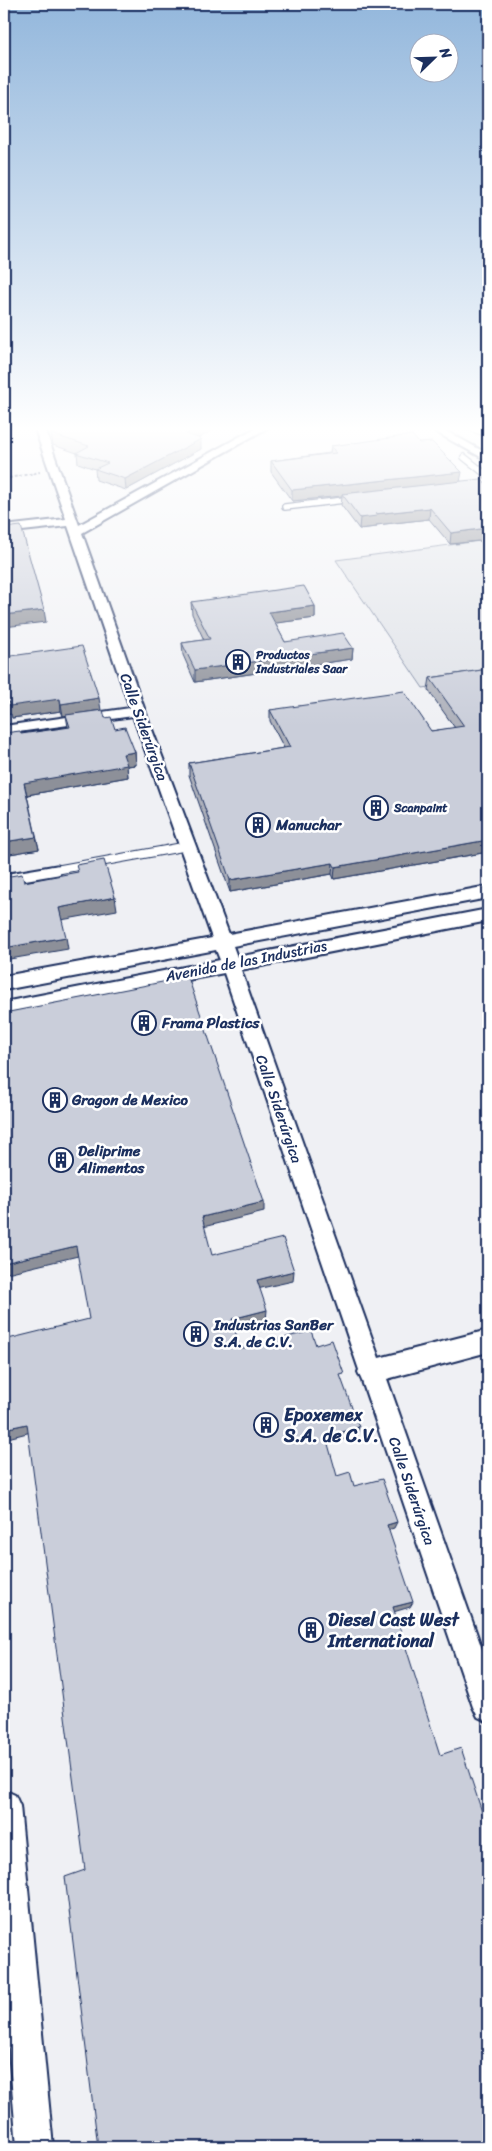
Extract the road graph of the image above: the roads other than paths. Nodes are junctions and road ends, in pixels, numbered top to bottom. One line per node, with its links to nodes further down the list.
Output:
1 (68, 526): 3 (street)
2 (75, 526): 4 (street, Calle Siderúrgica)
3 (4, 530)
4 (138, 711): 5 (street); 6 (street, Calle Siderúrgica)
5 (4, 730)
6 (188, 846): 7 (lane); 10 (street, Calle Siderúrgica)
7 (4, 878)
8 (488, 892): 10 (street, Avenida de las Industrias)
9 (488, 915): 11 (street, Avenida de las Industrias)
10 (222, 941): 11 (street, Calle Siderúrgica); 12 (street, Avenida de las Industrias)
11 (229, 964): 13 (street, Avenida de las Industrias); 15 (street, Calle Siderúrgica)
12 (4, 983)
13 (4, 1009)
14 (488, 1341): 15 (street)
15 (370, 1372): 16 (street, Calle Siderúrgica)
16 (488, 1707)
17 (4, 1806): 18 (street)
18 (35, 2147)

